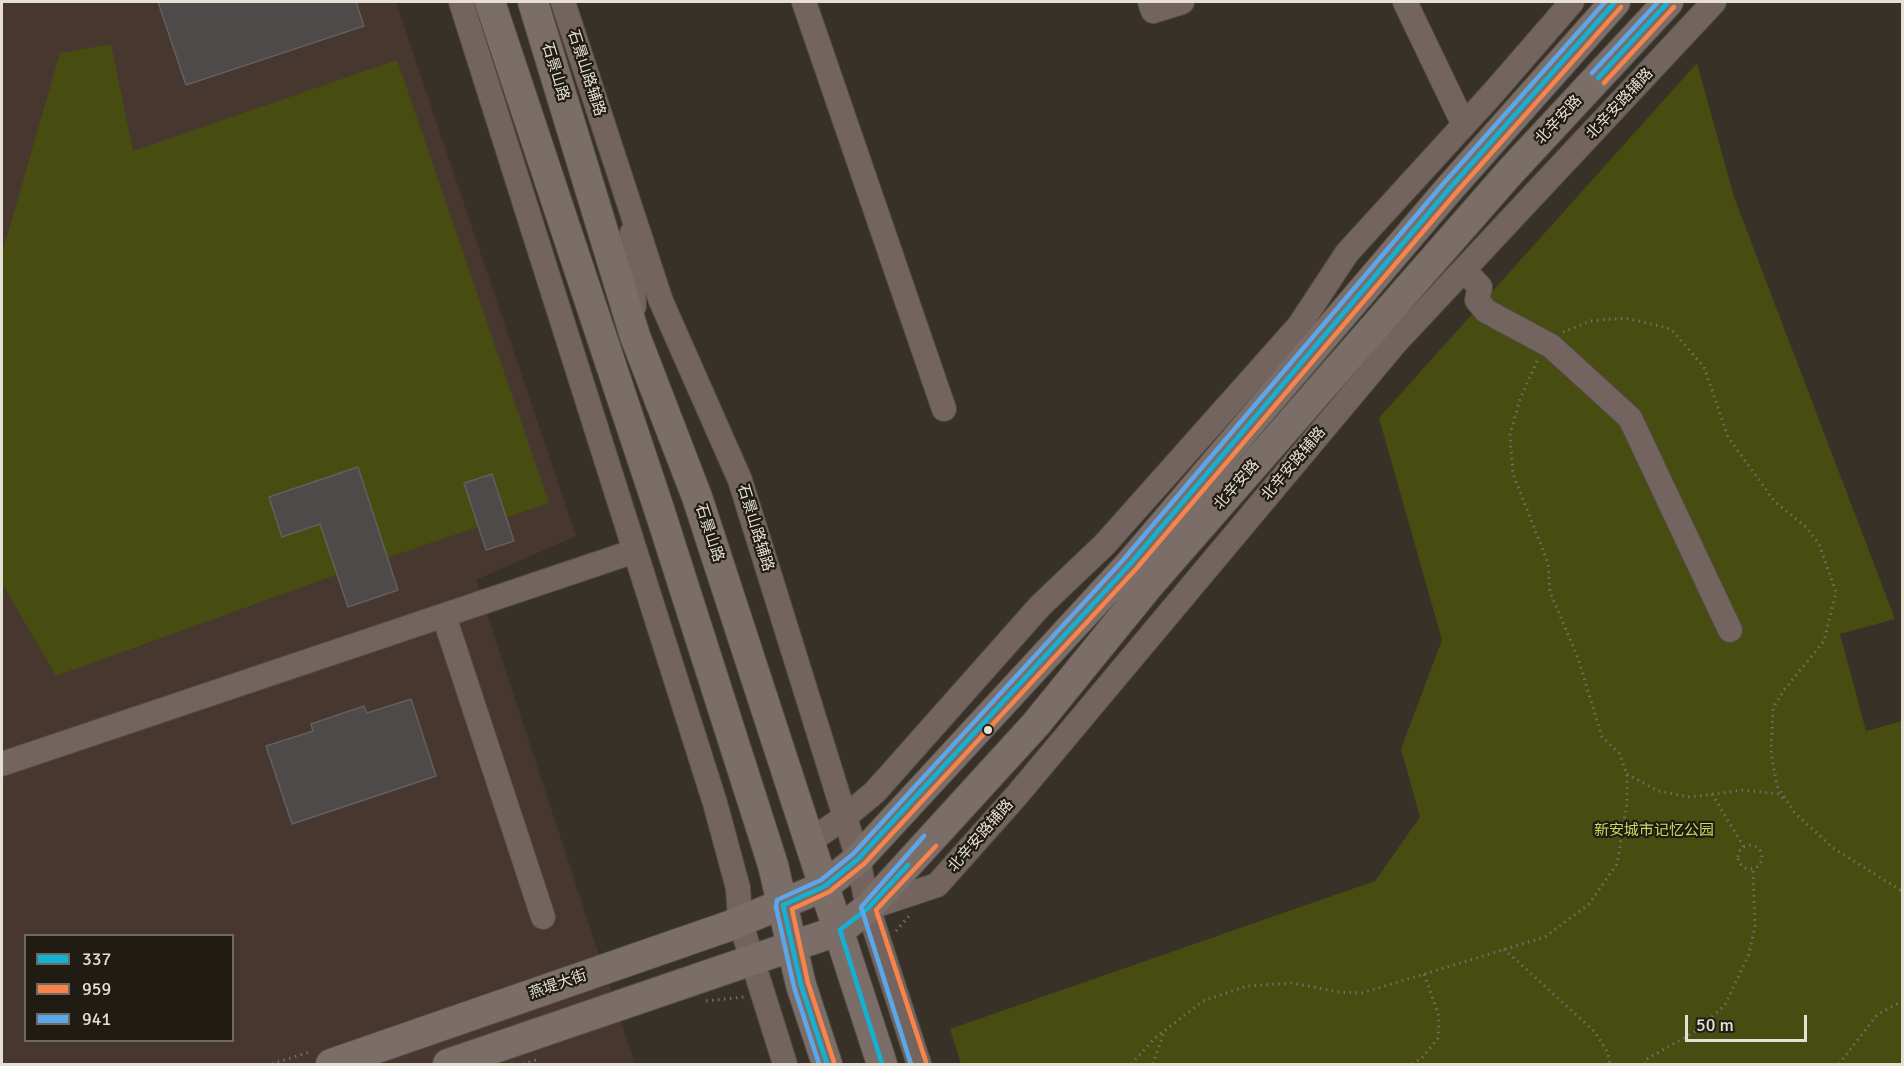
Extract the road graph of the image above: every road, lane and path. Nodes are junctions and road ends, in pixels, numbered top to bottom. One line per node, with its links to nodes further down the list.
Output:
1 (533, 2): 15 (main road, 石景山路)
2 (563, 2): 13 (street, 石景山路辅路)
3 (804, 2): 19 (street)
4 (1150, 2): 5 (street)
5 (1182, 2)
6 (1405, 2): 12 (street)
7 (1572, 2): 12 (street)
8 (1615, 2): 20 (main road, 北辛安路)
9 (1668, 2): 18 (main road, 北辛安路)
10 (1714, 2): 14 (street, 北辛安路辅路)
11 (472, 3): 22 (street); 36 (main road)
12 (1464, 125): 21 (street)
13 (633, 215): 15 (street); 29 (street, 石景山路辅路)
14 (1465, 271): 16 (street, 北辛安路辅路); 17 (street)
15 (635, 336): 30 (main road, 石景山路)
16 (1397, 341): 18 (street); 37 (street, 北辛安路辅路)
17 (1551, 346): 24 (street); 26 (path); 28 (path)
18 (1343, 364): 37 (main road, 北辛安路)
19 (944, 409)
20 (1233, 446): 21 (street); 32 (main road, 北辛安路)
21 (1147, 495): 29 (street)
22 (635, 551): 23 (street); 39 (street)
23 (444, 616): 25 (street); 38 (street)
24 (1731, 630)
25 (2, 764)
26 (1627, 774): 27 (path); 42 (path)
27 (1712, 794): 28 (path); 31 (path)
28 (1789, 805): 35 (path)
29 (845, 817): 30 (street); 32 (street, 石景山路辅路)
30 (810, 841): 34 (main road, 石景山路)
31 (1744, 847): 33 (path); 33 (path)
32 (858, 859): 34 (main road, 北辛安路); 37 (street, 石景山路辅路)
33 (1753, 869): 57 (path)
34 (825, 886): 36 (main road, 北辛安路); 40 (main road, 石景山路)
35 (1902, 891)
36 (783, 904): 39 (main road, 燕堤大街); 41 (main road)
37 (868, 908): 40 (main road, 北辛安路); 52 (street, 石景山路辅路)
38 (543, 917)
39 (740, 921): 43 (street); 47 (main road, 燕堤大街)
40 (840, 930): 41 (main road, 北辛安路); 51 (main road, 石景山路)
41 (793, 947): 43 (main road); 50 (main road)
42 (1504, 949): 44 (path); 56 (path)
43 (753, 960): 48 (main road); 49 (street)
44 (1424, 974): 46 (path); 55 (path)
45 (1902, 1000): 58 (path)
46 (1164, 1031): 53 (path); 54 (path)
47 (331, 1065)
48 (448, 1065)
49 (784, 1065)
50 (827, 1065)
51 (882, 1065)
52 (919, 1065)
53 (1131, 1065)
54 (1153, 1065)
55 (1412, 1065)
56 (1610, 1065)
57 (1645, 1065)
58 (1839, 1065)

